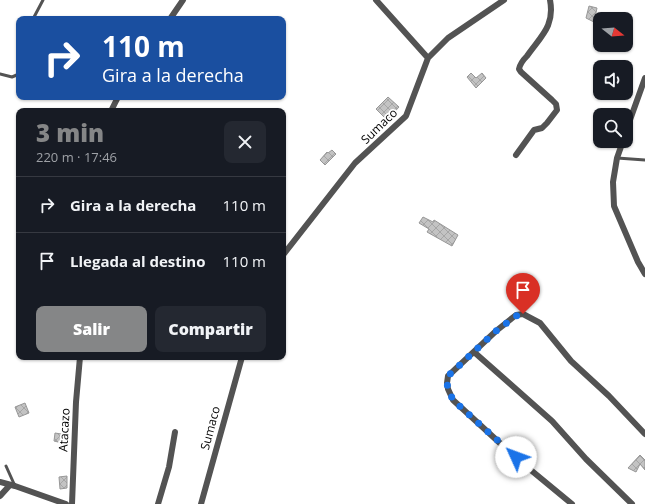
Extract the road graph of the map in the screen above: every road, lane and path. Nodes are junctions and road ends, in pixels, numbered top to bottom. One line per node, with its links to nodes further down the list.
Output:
1 (43, 0): 6 (lane)
2 (183, 0): 7 (street)
3 (376, 0): 8 (street)
4 (504, 0): 8 (street, Sumaco)
5 (550, 0): 14 (street)
6 (35, 16)
7 (172, 16)
8 (428, 58): 17 (street, Sumaco)
9 (0, 74): 10 (lane)
10 (16, 75)
11 (645, 78): 12 (street)
12 (633, 111)
13 (621, 148): 15 (street)
14 (516, 155)
15 (617, 158): 16 (lane); 18 (street)
16 (645, 160)
17 (286, 251)
18 (645, 274)
19 (474, 352): 23 (street); 32 (street); 33 (street)
20 (80, 360): 29 (street, Atacazo)
21 (241, 360): 31 (street, Sumaco)
22 (175, 432): 30 (street)
23 (645, 434)
24 (6, 466): 26 (lane)
25 (0, 482): 26 (street)
26 (12, 486): 27 (street); 28 (street)
27 (0, 495)
28 (66, 504)
29 (72, 504)
30 (158, 504)
31 (201, 504)
32 (572, 504)
33 (632, 504)

